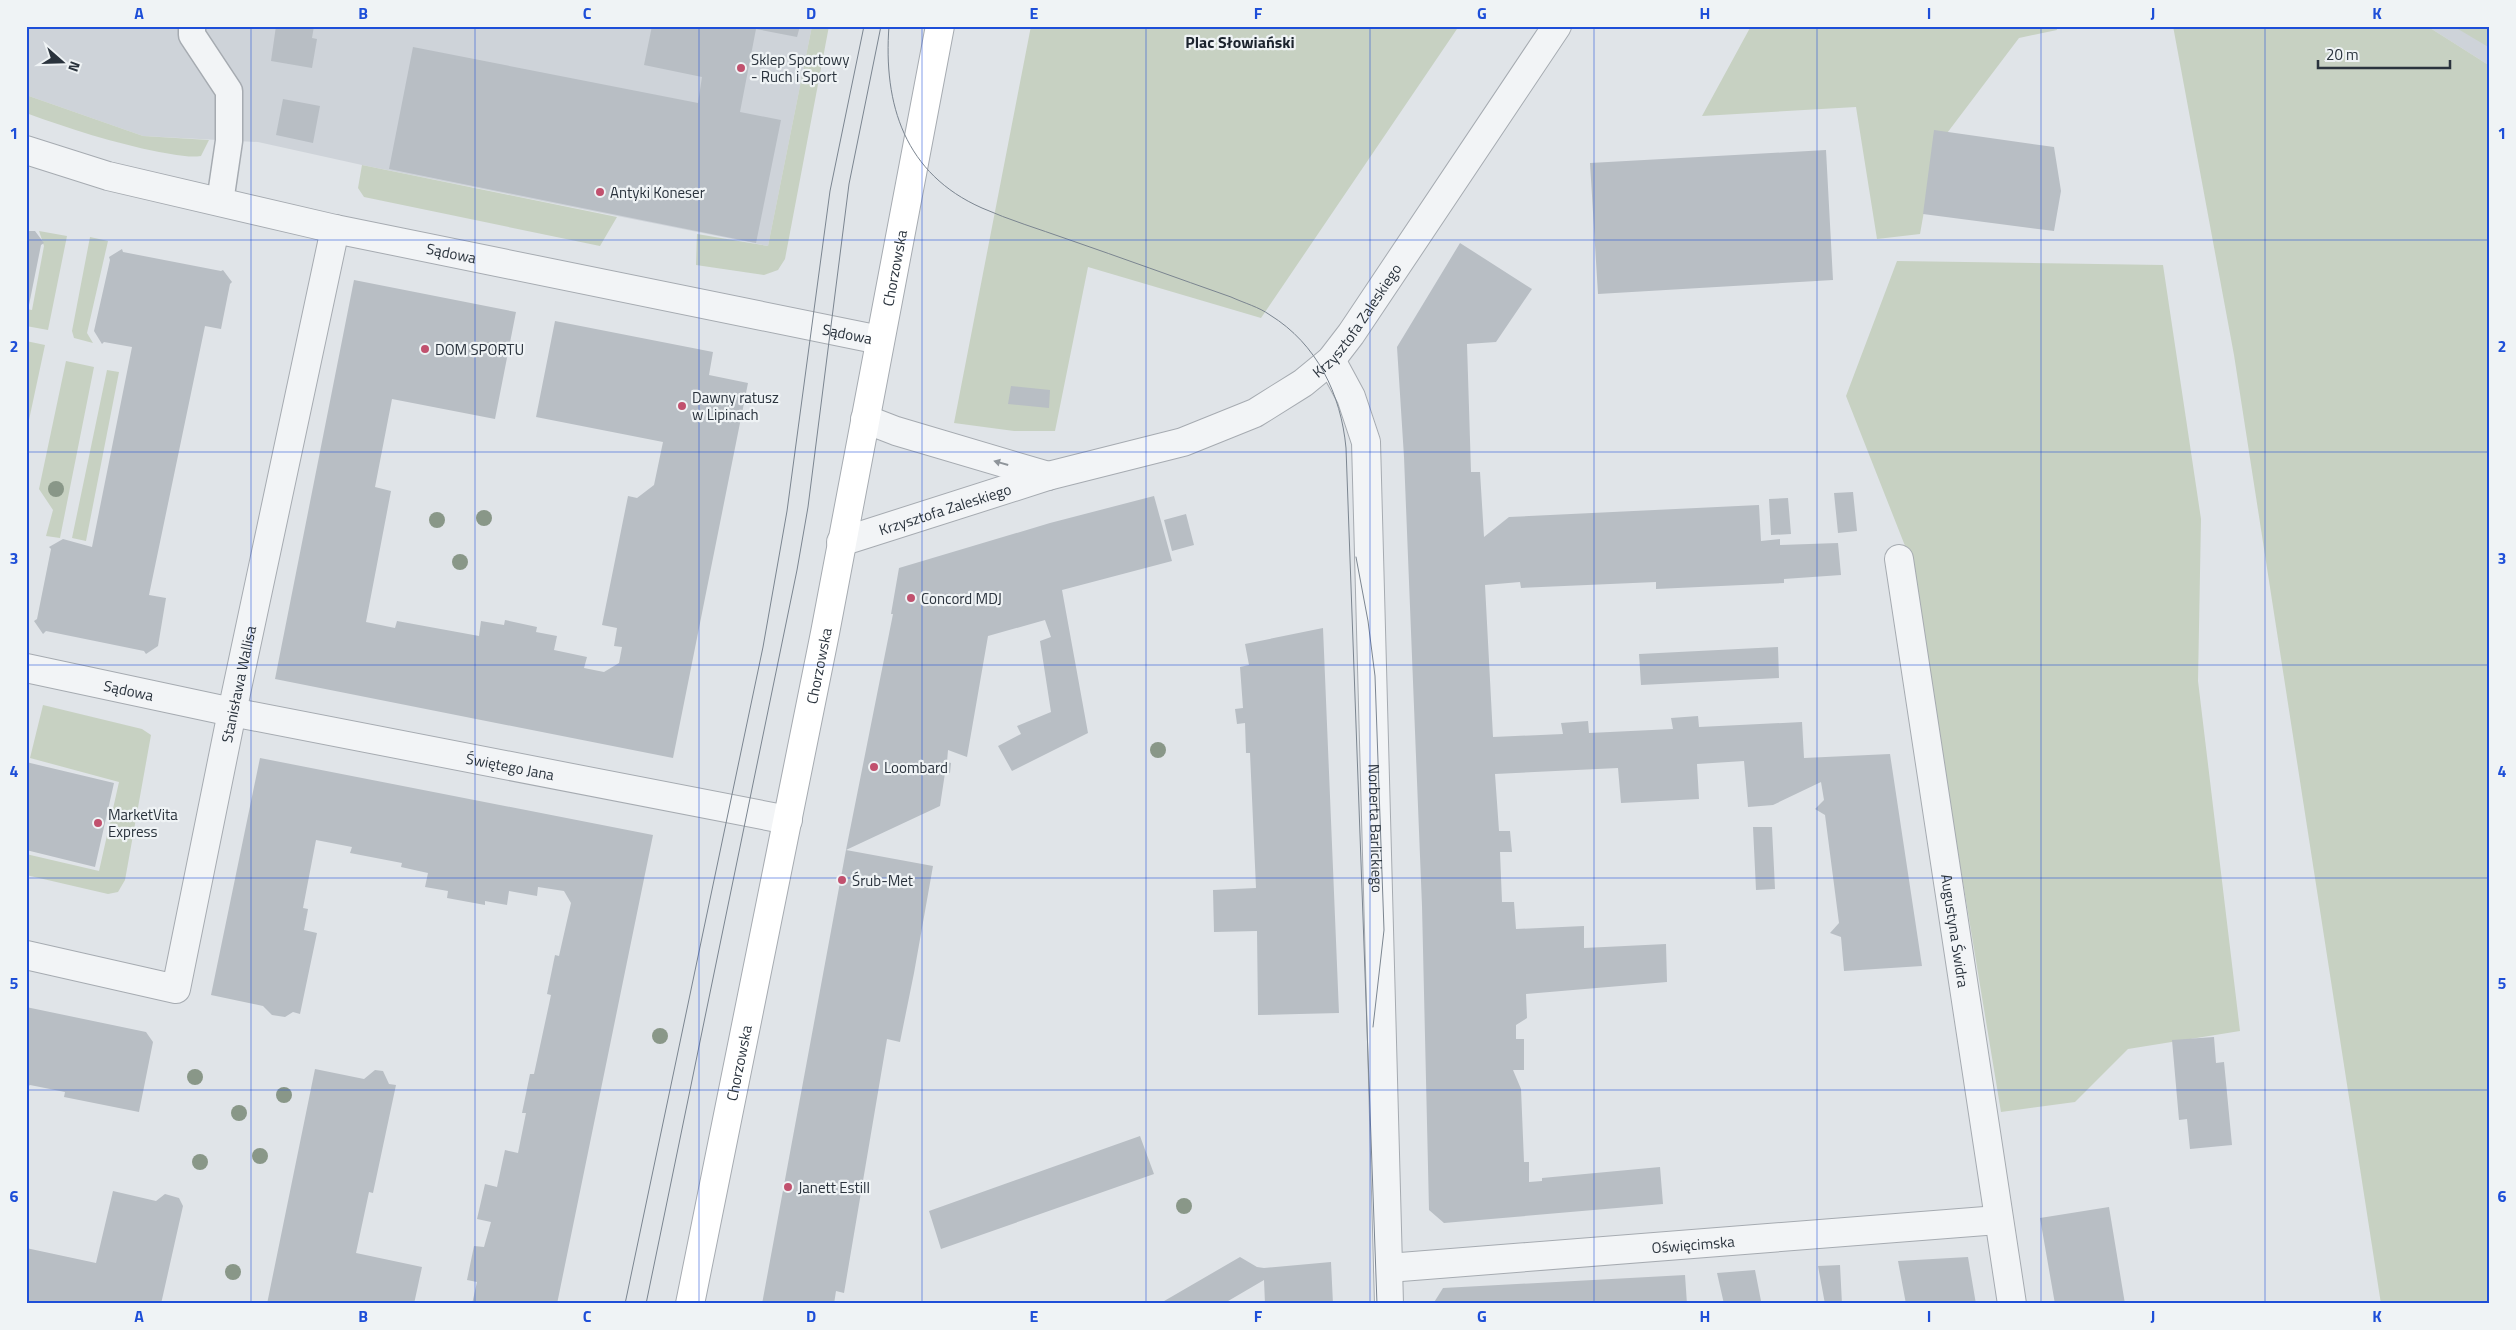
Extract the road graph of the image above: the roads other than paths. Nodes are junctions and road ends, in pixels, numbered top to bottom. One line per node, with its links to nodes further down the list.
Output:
1 (192, 26): 5 (lane)
2 (940, 26): 7 (street, Chorzowska)
3 (1557, 26): 8 (street, Krzysztofa Zaleskiego)
4 (26, 150): 5 (street, Sądowa)
5 (220, 202): 6 (street, Sądowa)
6 (335, 229): 7 (street, Sądowa); 14 (street, Stanisława Wallisa)
7 (880, 340): 9 (street, Chorzowska)
8 (1331, 360): 10 (street, Krzysztofa Zaleskiego); 18 (street, Norberta Barlickiego)
9 (865, 419): 10 (street, Krzysztofa Zaleskiego, one-way to 9); 11 (street, Chorzowska)
10 (1048, 476): 11 (street, Krzysztofa Zaleskiego)
11 (841, 542): 15 (street, Chorzowska)
12 (1899, 559): 17 (street, Augustyna Świdra)
13 (26, 668): 14 (street, Sądowa)
14 (232, 712): 15 (street, Świętego Jana); 16 (street, Stanisława Wallisa)
15 (788, 820): 19 (street, Chorzowska)
16 (26, 955)
17 (1998, 1220): 18 (street, Oświęcimska); 21 (street, Augustyna Świdra)
18 (1388, 1268): 20 (street, Norberta Barlickiego)
19 (690, 1304)
20 (1389, 1304)
21 (2012, 1304)

